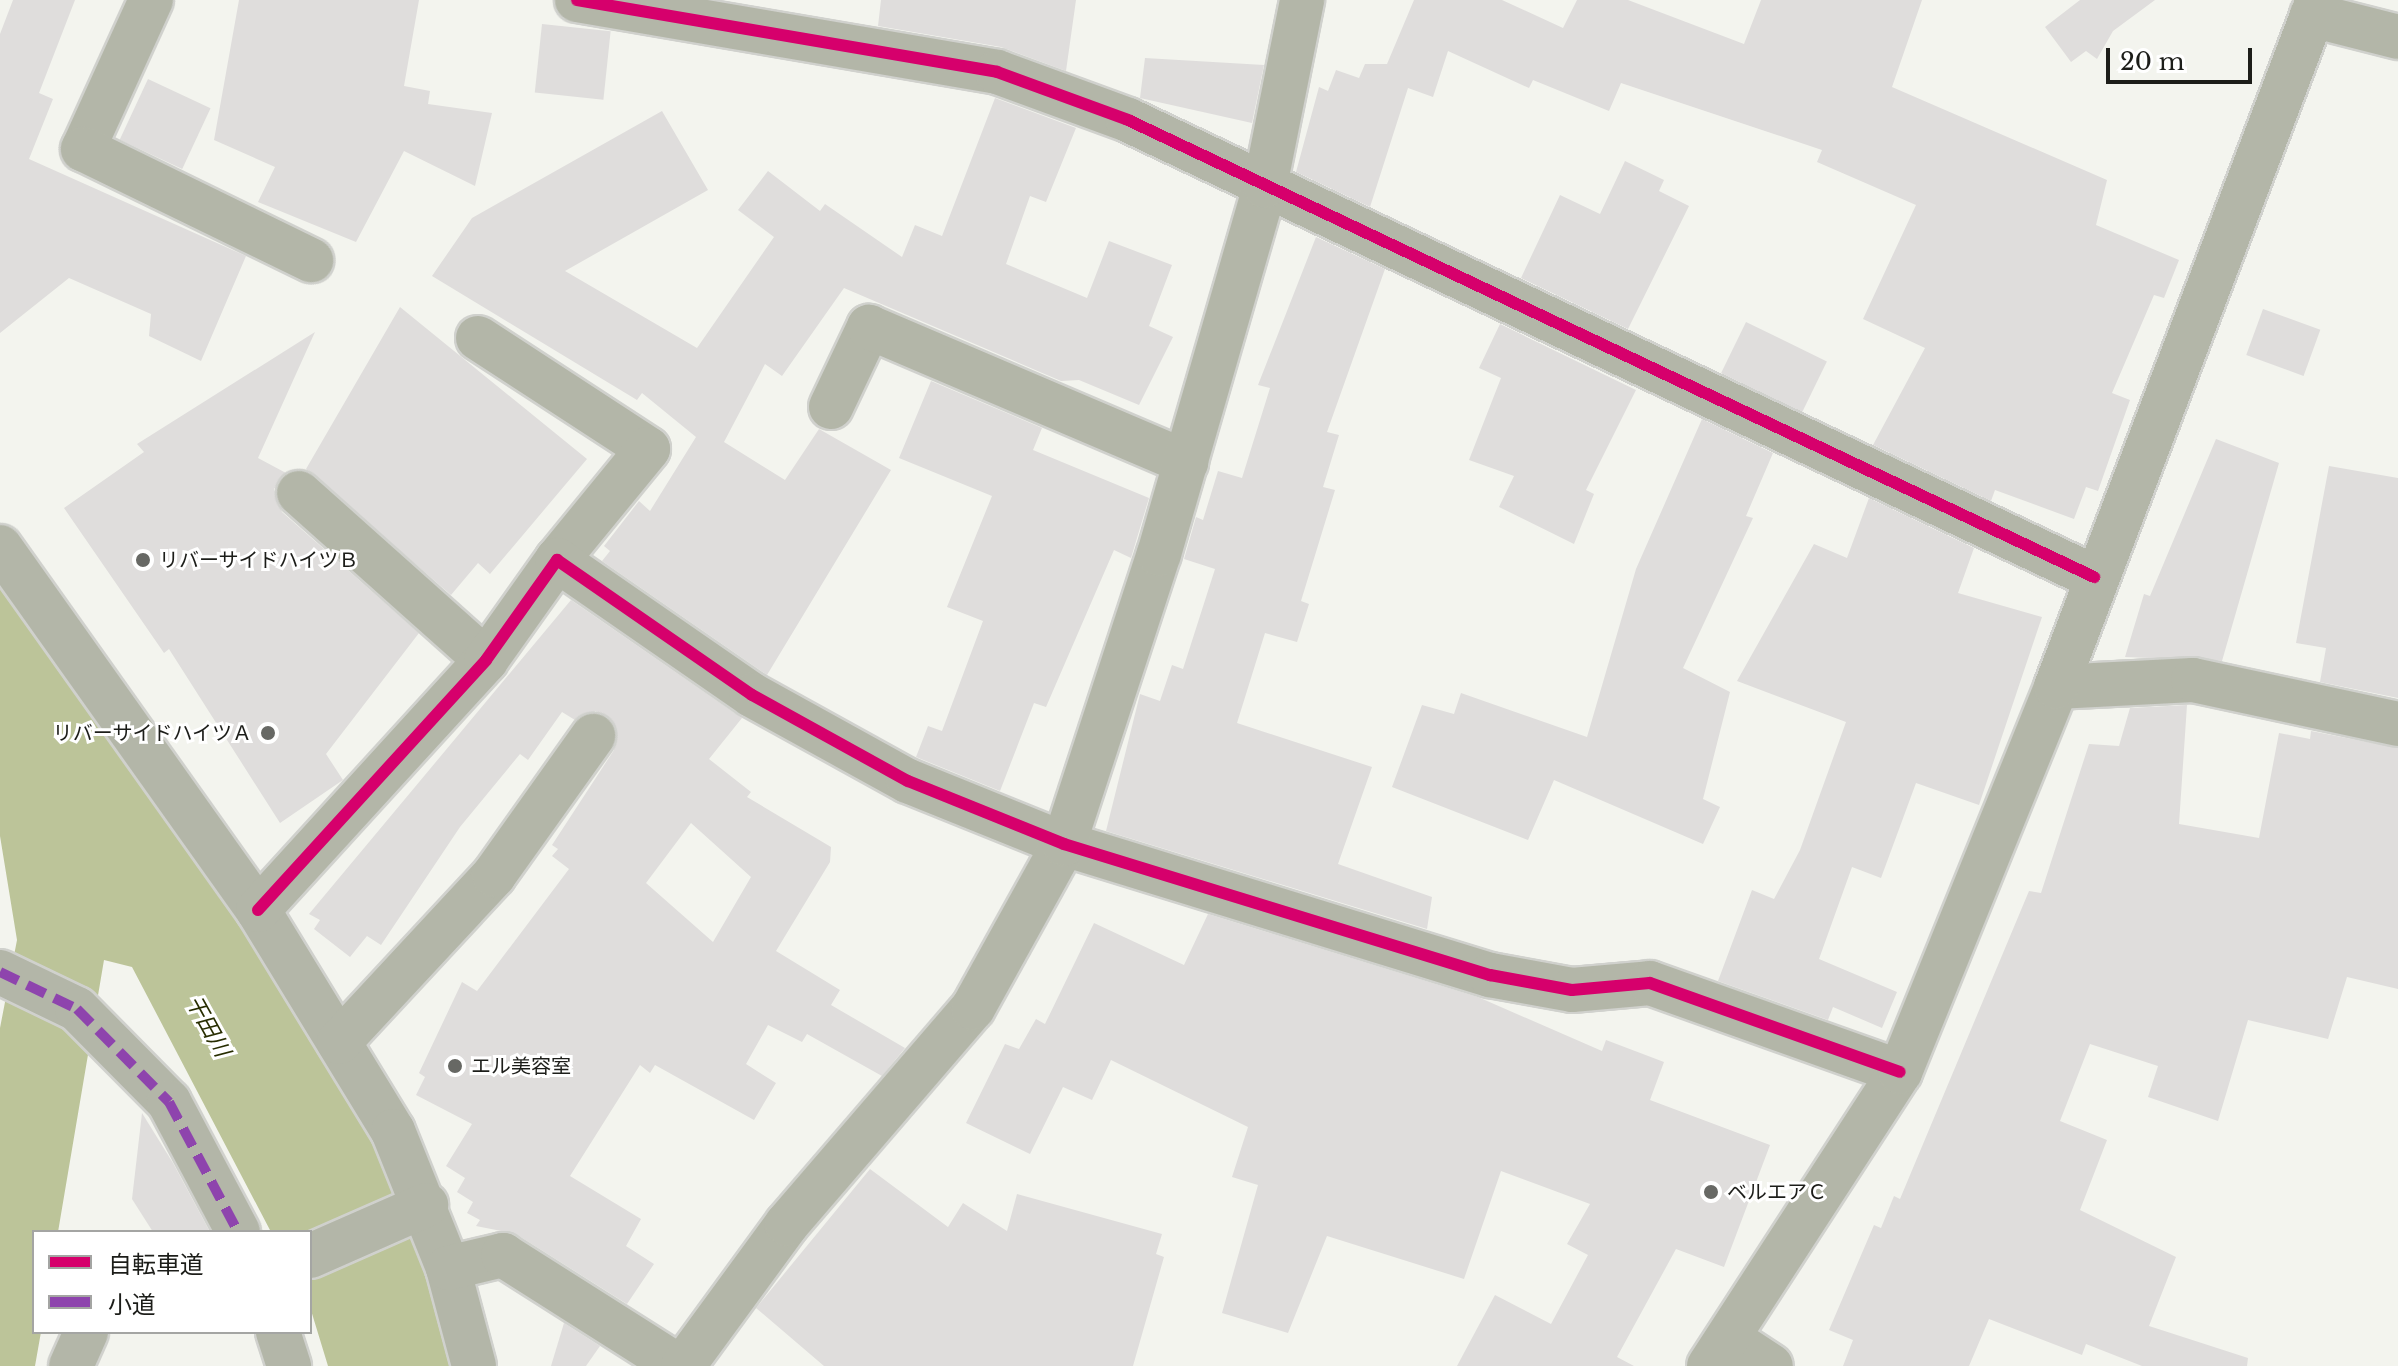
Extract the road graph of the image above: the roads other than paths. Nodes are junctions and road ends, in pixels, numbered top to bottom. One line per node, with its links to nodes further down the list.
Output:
1 (151, 0): 7 (street)
2 (577, 0): 6 (street)
3 (1302, 0): 6 (street)
4 (2315, 8): 5 (street); 14 (street)
5 (2398, 37)
6 (1265, 186): 10 (street); 14 (street)
7 (311, 260)
8 (478, 338): 13 (street)
9 (831, 407): 10 (street)
10 (1186, 462): 19 (street)
11 (299, 493): 15 (street)
12 (0, 547): 20 (street)
13 (557, 560): 15 (street); 19 (street)
14 (2094, 577): 16 (street)
15 (486, 660): 20 (street)
16 (2056, 687): 17 (street); 23 (street)
17 (2398, 724)
18 (593, 736): 22 (street)
19 (1064, 844): 23 (street); 34 (street)
20 (258, 910): 22 (street)
21 (0, 972): 25 (street)
22 (339, 1042): 24 (street)
23 (1900, 1072): 30 (street)
24 (415, 1210): 26 (street); 27 (street)
25 (237, 1230)
26 (312, 1255)
27 (448, 1268): 33 (street); 34 (street)
28 (85, 1334): 31 (street)
29 (279, 1334): 32 (street)
30 (1719, 1352): 35 (street)
31 (71, 1366)
32 (289, 1366)
33 (474, 1366)
34 (680, 1366)
35 (1771, 1366)

